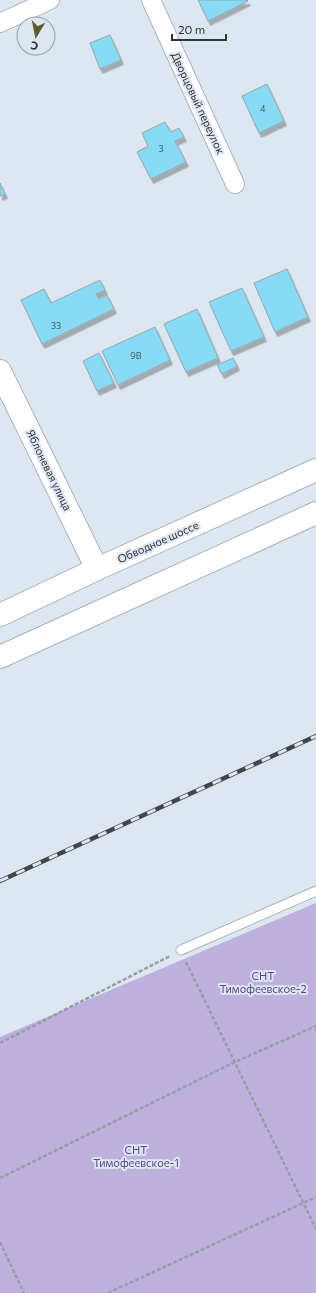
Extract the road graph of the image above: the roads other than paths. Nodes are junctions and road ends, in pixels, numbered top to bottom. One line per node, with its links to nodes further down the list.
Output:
1 (50, 0): 3 (street)
2 (151, 0): 4 (street, Дворцовый переулок)
3 (0, 23)
4 (235, 184)
5 (0, 371): 8 (main road, Яблоневая улица)
6 (316, 470): 8 (main road, Обводное шоссе)
7 (316, 514): 10 (main road)
8 (97, 569): 9 (main road, Обводное шоссе)
9 (0, 615)
10 (0, 657)
11 (316, 891): 12 (lane)
12 (181, 950)

